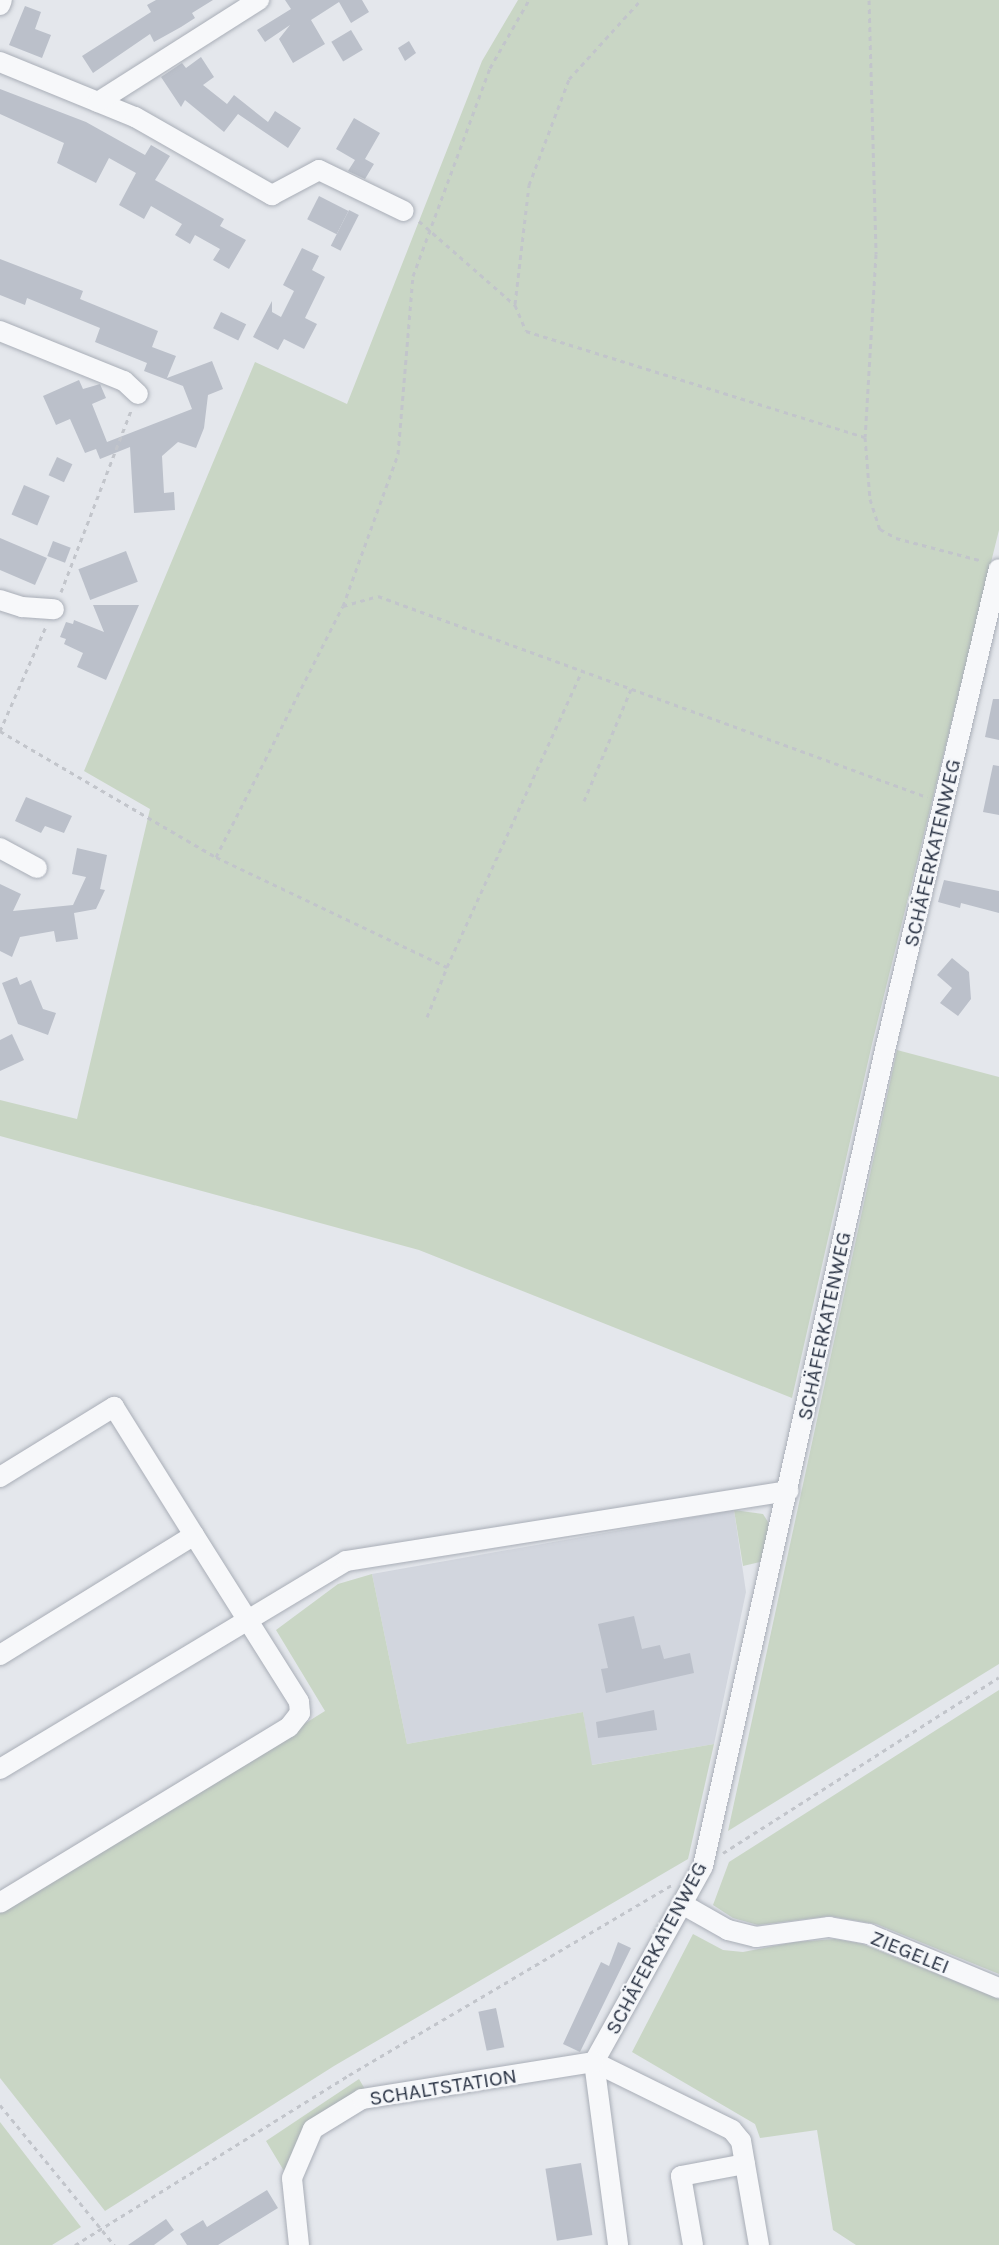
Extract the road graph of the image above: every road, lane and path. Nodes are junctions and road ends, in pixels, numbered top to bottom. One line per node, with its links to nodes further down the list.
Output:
1 (2, 0): 6 (street)
2 (259, 0): 8 (street)
3 (529, 0): 10 (path)
4 (641, 0): 11 (path)
5 (868, 0): 14 (path)
6 (0, 5)
7 (0, 62): 8 (street)
8 (98, 102): 9 (street)
9 (404, 211): 10 (path)
10 (430, 229): 11 (path); 17 (path)
11 (515, 305): 14 (path)
12 (0, 331): 13 (street)
13 (138, 394): 18 (path)
14 (865, 437): 15 (path)
15 (993, 565): 23 (street, SCHÄFERKATENWEG)
16 (0, 600): 18 (street)
17 (343, 606): 19 (path); 25 (path)
18 (54, 609): 21 (path)
19 (582, 671): 20 (path); 27 (path)
20 (631, 689): 22 (path); 23 (path)
21 (0, 731): 25 (path)
22 (584, 801)
23 (943, 802): 30 (street, SCHÄFERKATENWEG)
24 (0, 848): 26 (street)
25 (216, 857): 27 (path)
26 (37, 868)
27 (447, 967): 28 (path)
28 (427, 1017)
29 (0, 1477): 31 (street)
30 (788, 1491): 32 (street); 36 (street, SCHÄFERKATENWEG)
31 (194, 1535): 32 (street); 33 (street)
32 (245, 1619): 35 (street); 37 (street)
33 (0, 1655)
34 (999, 1677): 36 (path)
35 (0, 1768)
36 (703, 1866): 38 (street, SCHÄFERKATENWEG); 43 (path)
37 (0, 1903)
38 (682, 1904): 39 (street, ZIEGELEI); 40 (street, SCHÄFERKATENWEG)
39 (999, 1988)
40 (594, 2062): 42 (street); 46 (street, SCHALTSTATION); 47 (street)
41 (0, 2105): 43 (path)
42 (745, 2164): 48 (street); 49 (street)
43 (100, 2229): 44 (path); 45 (path)
44 (75, 2245)
45 (114, 2245)
46 (299, 2245)
47 (618, 2245)
48 (693, 2245)
49 (759, 2245)

